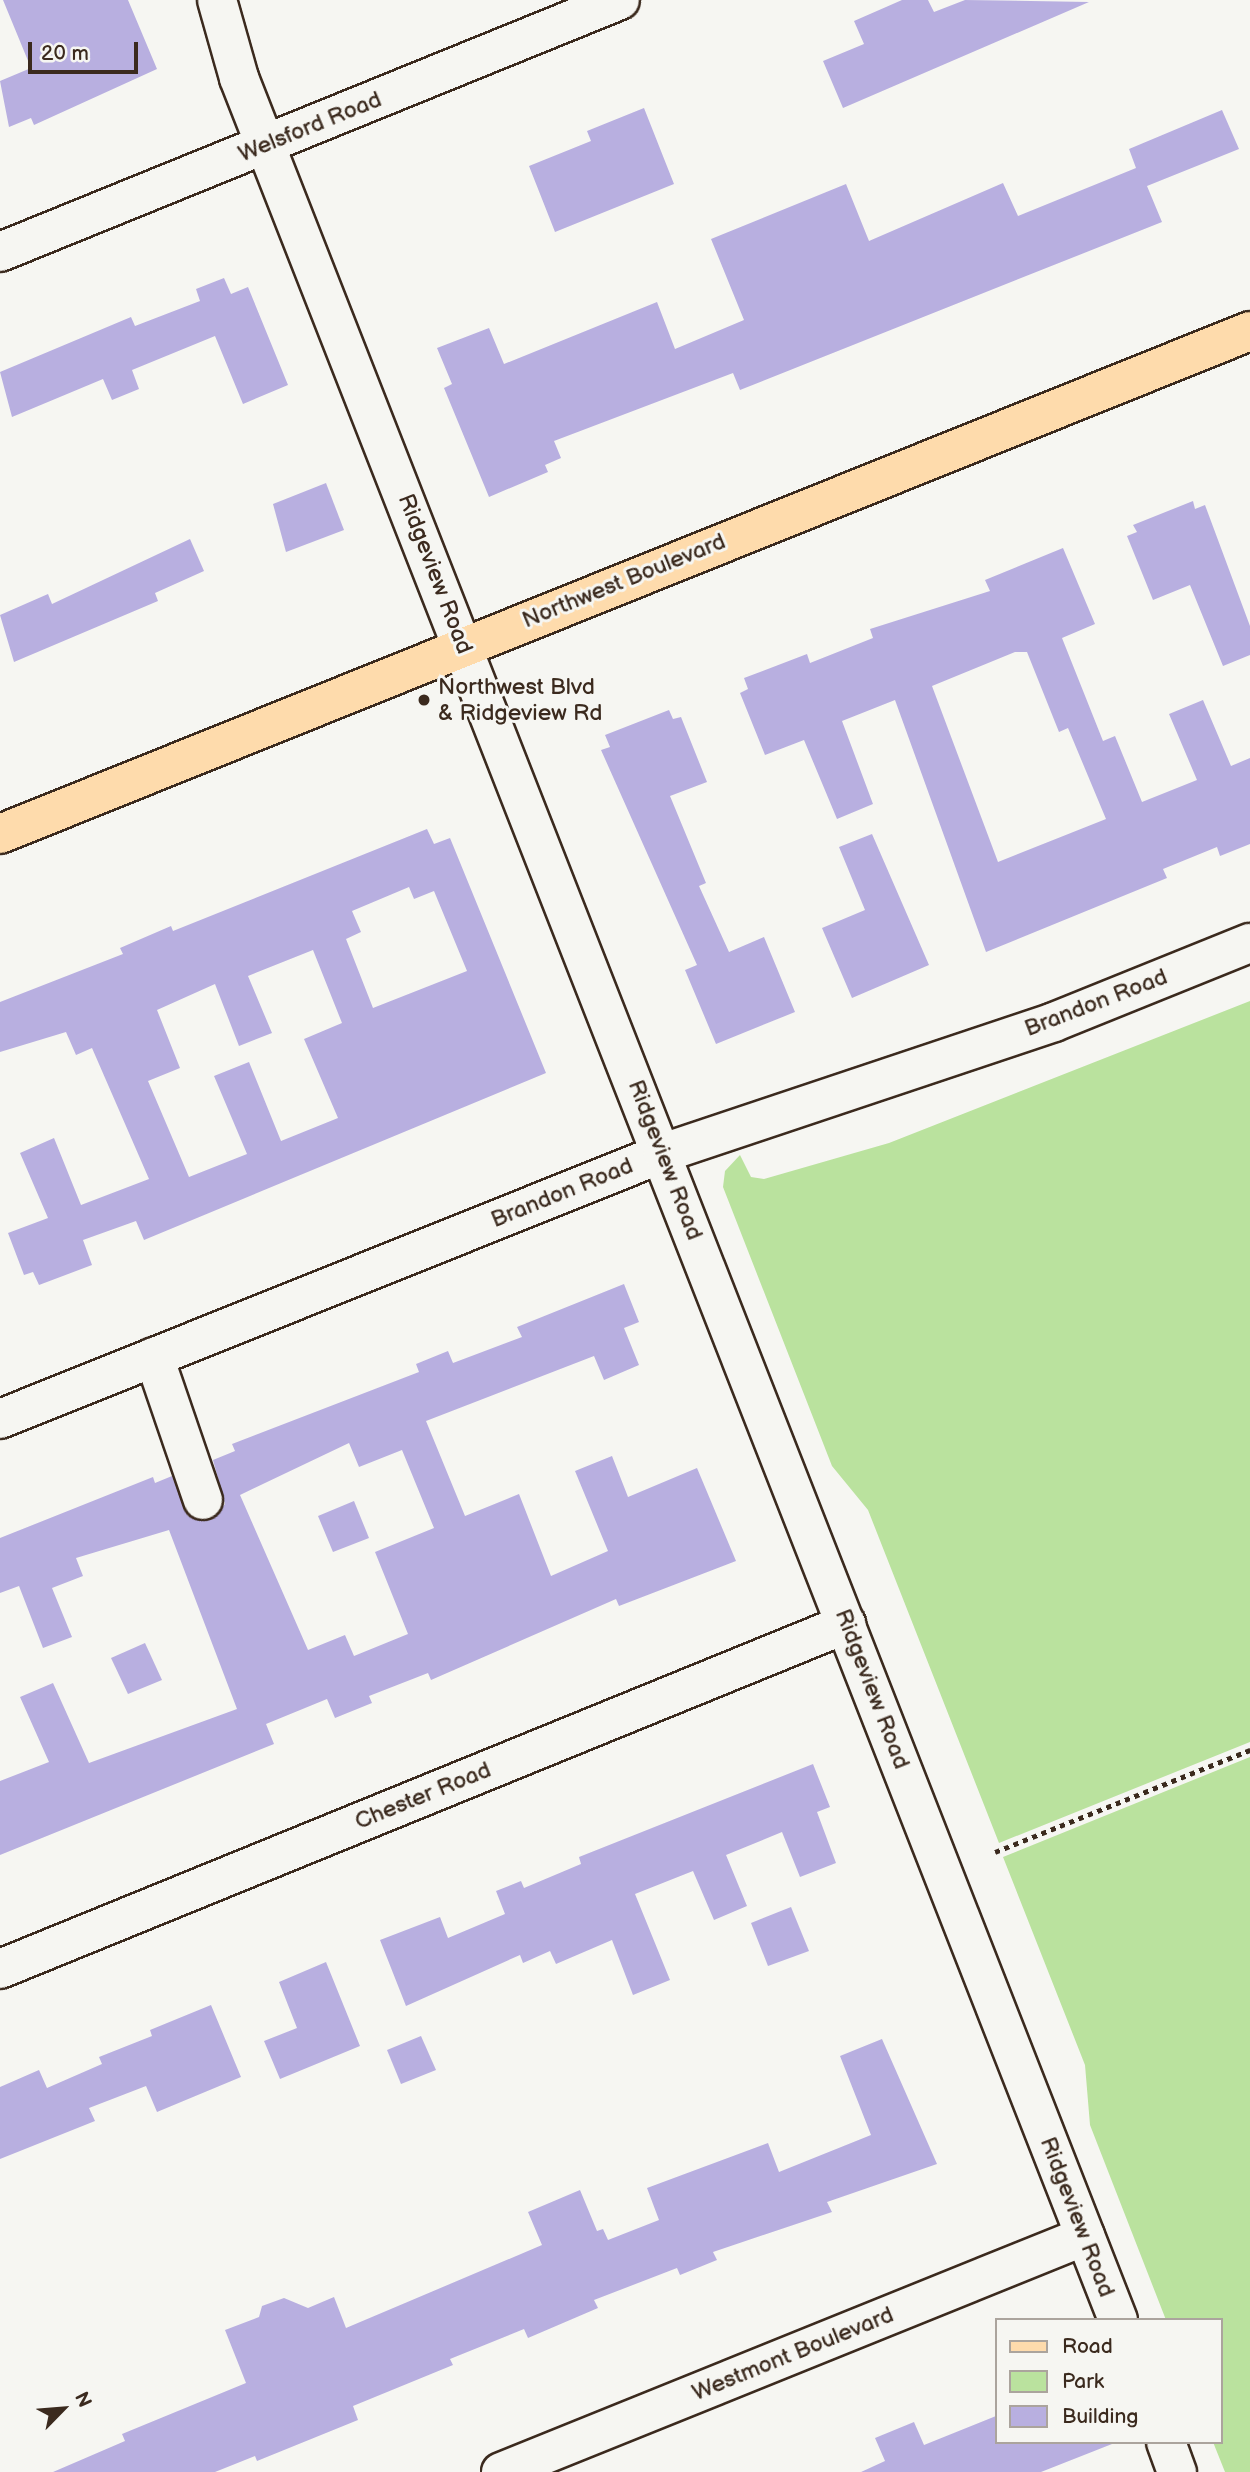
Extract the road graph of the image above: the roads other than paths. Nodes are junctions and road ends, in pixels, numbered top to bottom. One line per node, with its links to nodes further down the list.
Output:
1 (217, 0): 3 (street, Ridgeview Road)
2 (620, 0): 3 (street, Welsford Road)
3 (270, 144): 4 (street, Welsford Road); 6 (street, Ridgeview Road)
4 (0, 252)
5 (1250, 331): 6 (main road, Northwest Boulevard)
6 (463, 646): 7 (main road, Northwest Boulevard); 9 (street, Ridgeview Road)
7 (0, 834)
8 (1250, 943): 9 (street, Brandon Road)
9 (663, 1153): 10 (street, Brandon Road); 13 (street, Ridgeview Road)
10 (154, 1357): 11 (street, Brandon Road); 12 (street)
11 (0, 1419)
12 (203, 1500)
13 (846, 1624): 14 (street, Chester Road); 15 (street, Ridgeview Road)
14 (0, 1969)
15 (1085, 2236): 16 (street, Ridgeview Road); 18 (street, Westmont Boulevard)
16 (1117, 2318)
17 (1167, 2444): 19 (street)
18 (500, 2472)
19 (1177, 2472)

